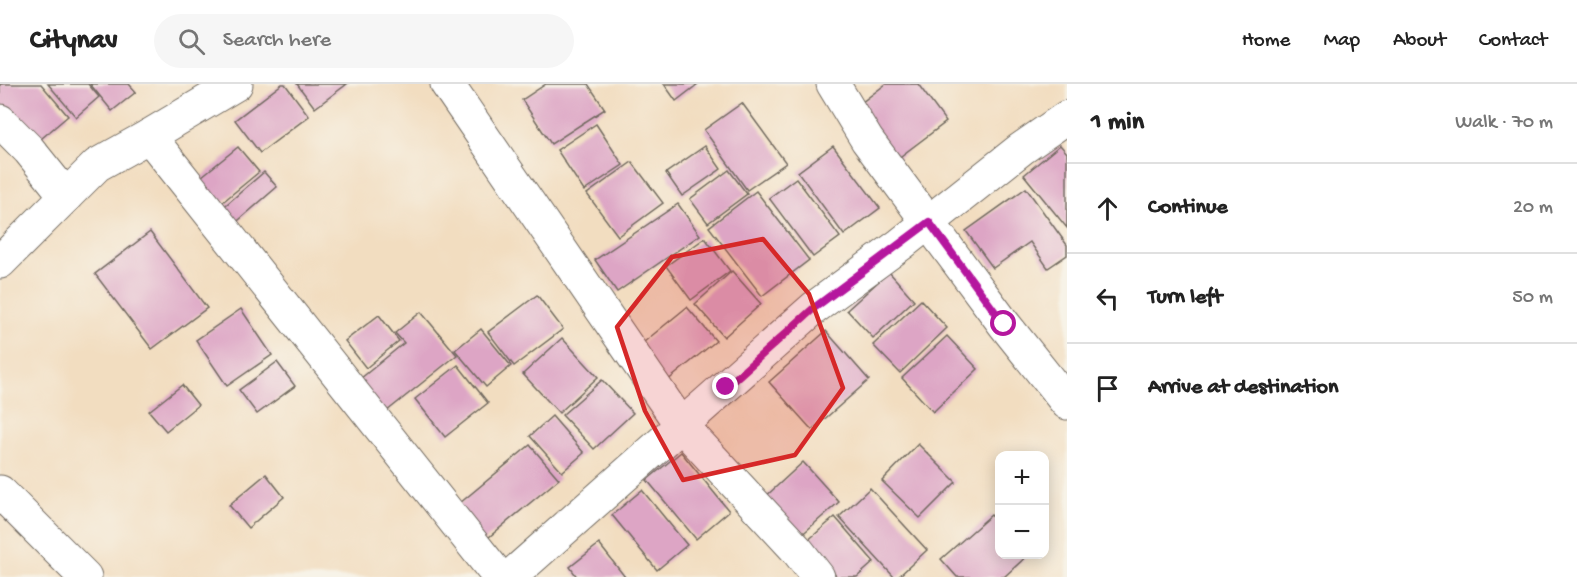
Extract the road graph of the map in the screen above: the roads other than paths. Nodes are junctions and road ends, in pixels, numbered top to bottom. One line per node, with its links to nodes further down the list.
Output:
1 (236, 84): 6 (street)
2 (447, 84): 11 (street)
3 (834, 84): 8 (street)
4 (1067, 117): 8 (street)
5 (0, 121): 7 (street)
6 (149, 136): 7 (street); 15 (street)
7 (66, 196): 9 (street)
8 (929, 222): 10 (street); 11 (street)
9 (0, 262)
10 (1067, 403)
11 (681, 425): 13 (street); 16 (street)
12 (0, 492): 14 (street)
13 (528, 571)
14 (86, 577)
15 (499, 577)
16 (818, 577)

